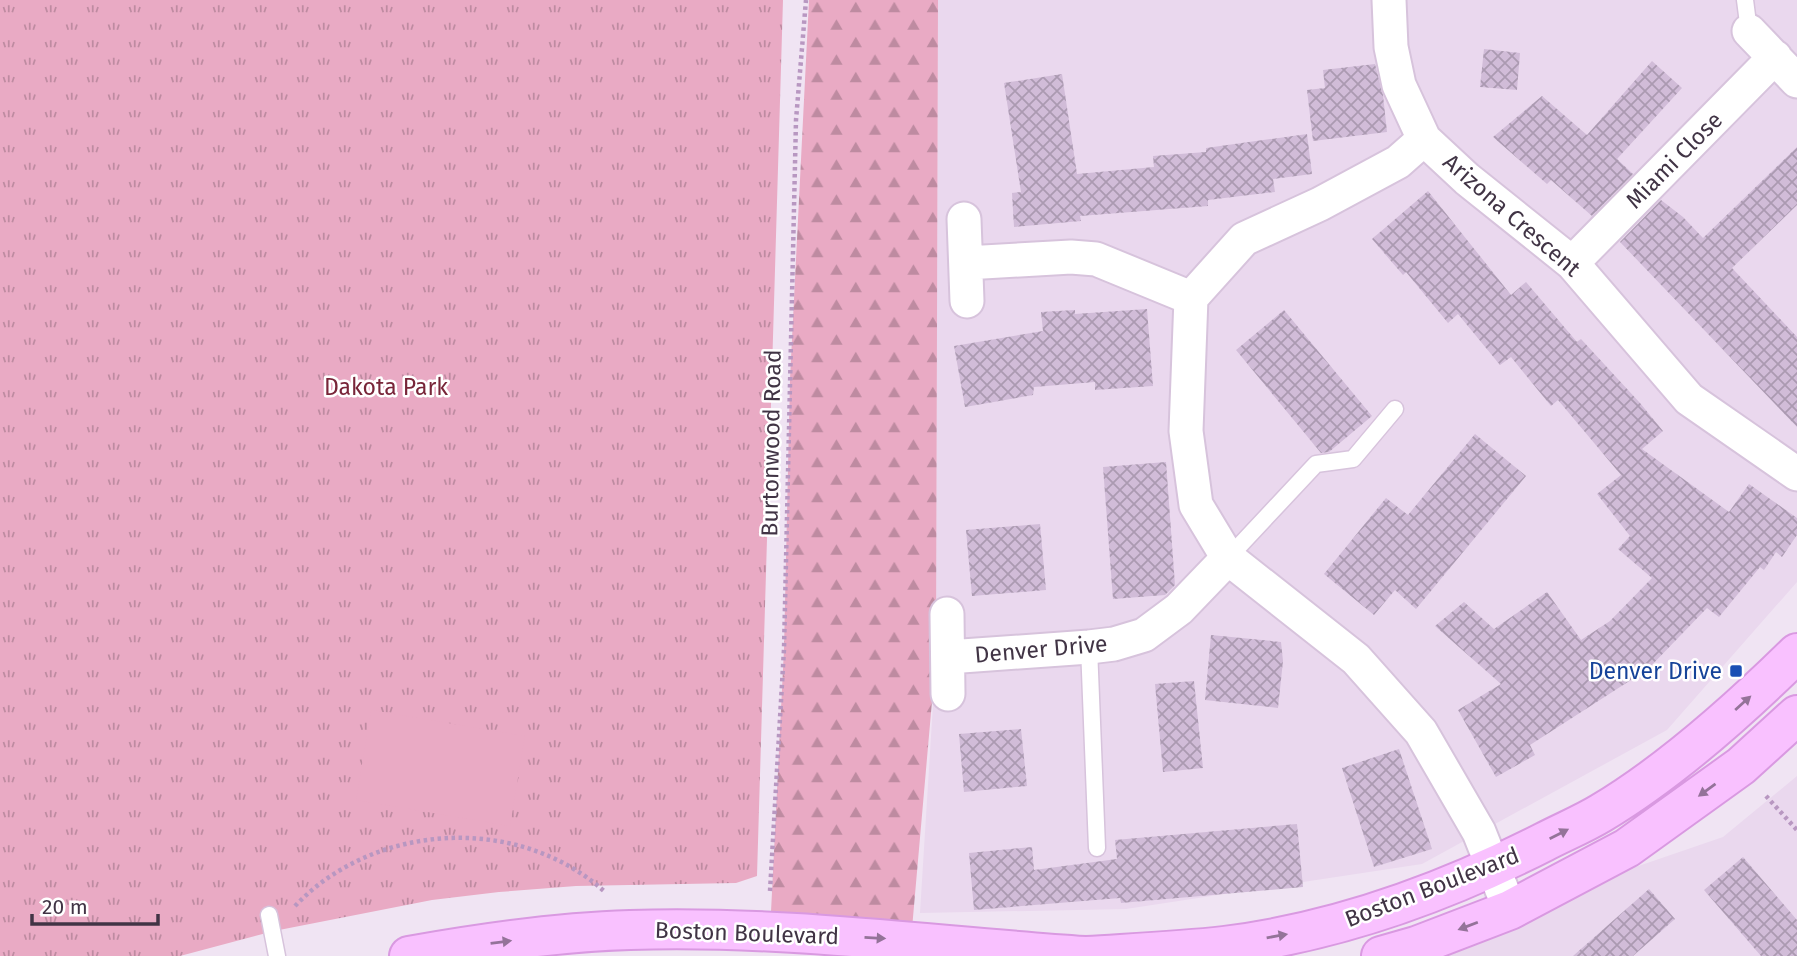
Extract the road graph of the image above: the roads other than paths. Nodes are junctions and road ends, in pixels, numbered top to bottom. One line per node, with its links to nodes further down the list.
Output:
1 (1388, 0): 4 (street, Arizona Crescent)
2 (1747, 15): 3 (street, Miami Close)
3 (1786, 69): 7 (street, Miami Close)
4 (1424, 139): 7 (street, Arizona Crescent); 8 (street)
5 (964, 219): 6 (street)
6 (965, 263): 8 (street); 9 (street)
7 (1572, 264): 11 (street, Arizona Crescent)
8 (1191, 298): 12 (street)
9 (967, 301)
10 (1395, 409): 12 (lane, Denver Drive)
11 (1797, 474)
12 (1228, 558): 14 (street, Denver Drive); 20 (street)
13 (947, 614): 16 (street, Denver Drive)
14 (1088, 648): 16 (street, Denver Drive); 19 (lane)
15 (1797, 653): 20 (street, Boston Boulevard, one-way to 15)
16 (948, 657): 17 (street, Denver Drive)
17 (948, 694)
18 (1797, 715): 21 (street, Boston Boulevard, one-way to 21)
19 (1097, 848)
20 (1493, 868): 21 (street); 23 (street, Boston Boulevard, one-way to 20)
21 (1510, 910): 27 (street, Boston Boulevard, one-way to 27)
22 (269, 915): 24 (lane)
23 (1226, 951): 26 (street, Boston Boulevard)
24 (277, 956)
25 (410, 956): 26 (street, Boston Boulevard, one-way to 26)
26 (1086, 956)
27 (1381, 956)

